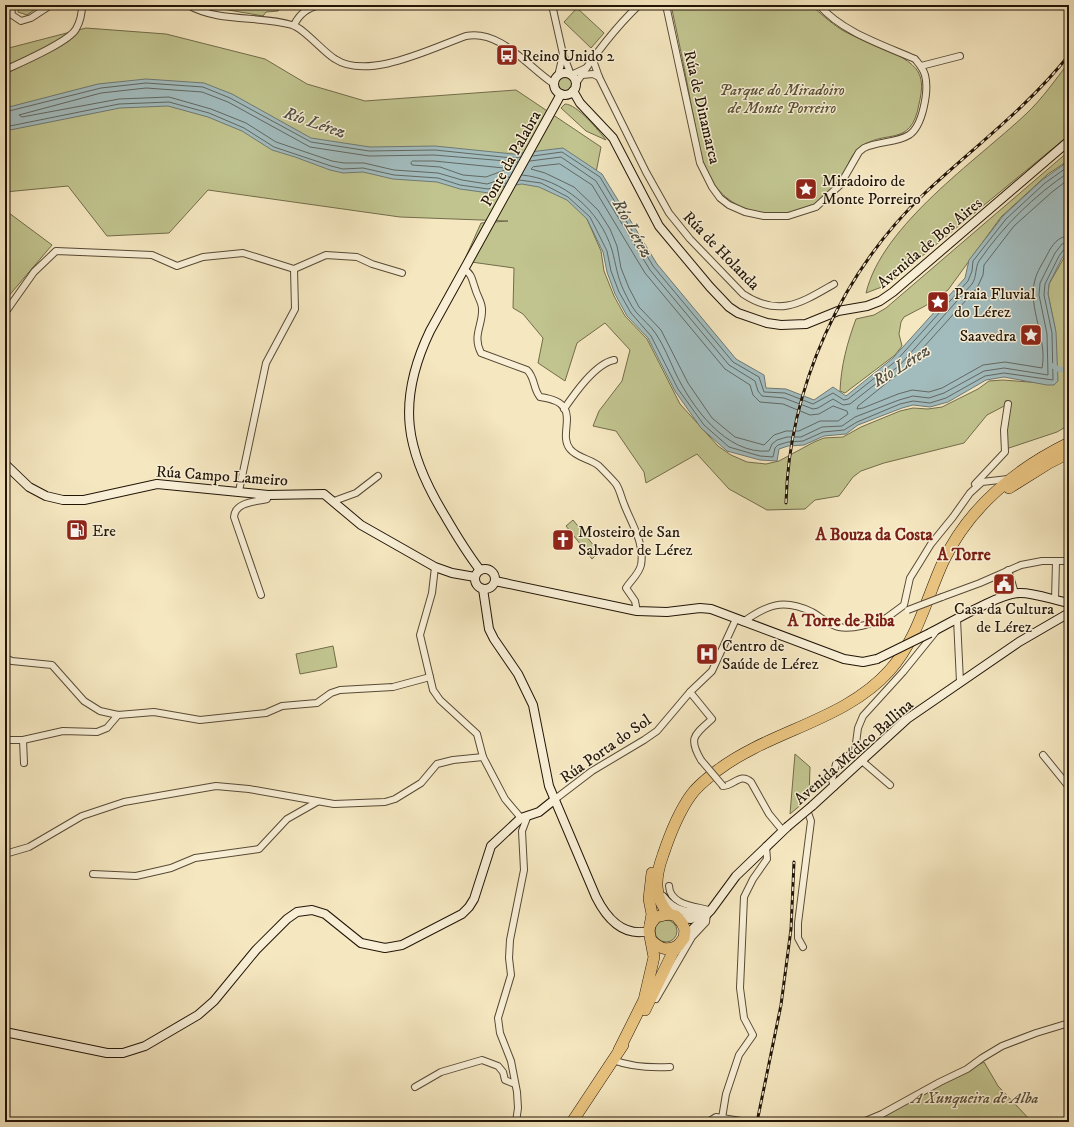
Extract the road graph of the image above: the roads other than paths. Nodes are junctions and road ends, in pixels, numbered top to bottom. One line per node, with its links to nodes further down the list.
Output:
1 (11, 5): 2 (street)
2 (51, 5)
3 (82, 5): 17 (street)
4 (188, 5): 10 (street)
5 (319, 5): 10 (street)
6 (552, 5): 11 (street)
7 (639, 5): 13 (street)
8 (666, 5): 15 (street, Rúa de Dinamarca)
9 (818, 5): 15 (street)
10 (294, 25): 22 (street)
11 (563, 54): 14 (street); 20 (street)
12 (960, 56): 15 (street)
13 (592, 60): 16 (street); 21 (street, Rúa de Holanda)
14 (567, 62): 16 (street, Rúa de Holanda); 18 (street)
15 (921, 66)
16 (586, 68): 18 (street); 19 (street); 21 (street, Rúa de Holanda)
17 (5, 70)
18 (571, 75): 20 (street); 23 (street)
19 (582, 75): 21 (street); 23 (street)
20 (558, 76): 22 (street)
21 (599, 77): 30 (street, Rúa de Holanda)
22 (554, 84): 24 (street)
23 (574, 88): 24 (street); 25 (street, Avenida de Bos Aires)
24 (562, 94): 25 (street, Avenida de Bos Aires); 28 (street, Ponte da Palabra)
25 (599, 123): 26 (street, Avenida de Bos Aires)
26 (1069, 141)
27 (294, 269): 29 (street); 31 (street); 41 (street)
28 (464, 270): 34 (street); 48 (street, Ponte da Palabra)
29 (402, 272)
30 (834, 284)
31 (5, 313)
32 (614, 360): 34 (street)
33 (1008, 404): 40 (street)
34 (564, 409): 58 (street)
35 (1069, 443): 39 (highway)
36 (1069, 453): 52 (highway)
37 (5, 464): 41 (street, Rúa Campo Lameiro)
38 (378, 476): 44 (street)
39 (1008, 479): 40 (street); 42 (highway)
40 (976, 488): 42 (street); 60 (street)
41 (239, 491): 43 (street, Rúa Campo Lameiro)
42 (994, 493): 52 (highway)
43 (268, 495): 44 (street, Rúa Campo Lameiro); 55 (street)
44 (334, 501): 47 (street, Rúa Campo Lameiro)
45 (1056, 561): 46 (street); 49 (street); 56 (street)
46 (1069, 562)
47 (435, 567): 50 (street, Rúa Campo Lameiro); 65 (street)
48 (480, 570): 50 (street); 51 (street)
49 (1008, 570): 54 (street); 60 (street, bridge)
50 (475, 577): 53 (street)
51 (495, 581): 53 (street); 58 (street)
52 (935, 582): 78 (highway)
53 (483, 589): 79 (street)
54 (1015, 593): 56 (street); 62 (street)
55 (261, 595)
56 (1055, 600): 57 (street)
57 (1069, 603)
58 (637, 611): 61 (street)
59 (1069, 614): 66 (street, Avenida Médico Ballina)
60 (885, 619): 61 (street)
61 (740, 620): 63 (street, bridge); 67 (street, Rúa Porta do Sol)
62 (957, 620): 63 (street); 66 (street)
63 (934, 631): 76 (street)
64 (5, 658): 68 (street)
65 (430, 677): 68 (street); 72 (street)
66 (960, 682): 73 (street, Avenida Médico Ballina)
67 (690, 692): 79 (street, Rúa Porta do Sol); 83 (street, bridge)
68 (118, 715): 70 (street)
69 (5, 740): 70 (street)
70 (23, 740): 74 (street)
71 (1043, 755): 77 (street)
72 (483, 757): 80 (street); 82 (street)
73 (862, 762): 75 (street); 76 (street, Avenida Médico Ballina)
74 (24, 764)
75 (890, 785)
76 (834, 787): 81 (street, Avenida Médico Ballina)
77 (1069, 787)
78 (692, 793): 87 (highway); 91 (highway)
79 (554, 800): 82 (street); 91 (street)
80 (317, 802): 85 (street); 86 (street)
81 (810, 808): 83 (street, Avenida Médico Ballina, bridge); 94 (street)
82 (525, 817): 97 (street); 100 (street)
83 (785, 829): 84 (street, Avenida Médico Ballina)
84 (766, 846): 89 (street, Avenida Médico Ballina); 102 (street)
85 (5, 854)
86 (93, 874)
87 (657, 884): 89 (street); 90 (highway)
88 (669, 886): 89 (street)
89 (709, 910): 90 (street); 92 (street, Avenida Médico Ballina); 95 (street)
90 (674, 916): 91 (highway); 92 (highway)
91 (650, 928): 93 (highway)
92 (681, 941): 93 (highway); 95 (highway)
93 (653, 942): 98 (highway)
94 (802, 947)
95 (649, 1003): 98 (highway)
96 (1069, 1023): 107 (street)
97 (5, 1032)
98 (616, 1055): 99 (street); 104 (highway)
99 (670, 1068)
100 (515, 1084): 101 (street); 103 (street)
101 (415, 1087)
102 (722, 1118): 105 (street); 106 (street)
103 (516, 1122)
104 (572, 1122)
105 (708, 1122)
106 (748, 1122)
107 (863, 1122)

